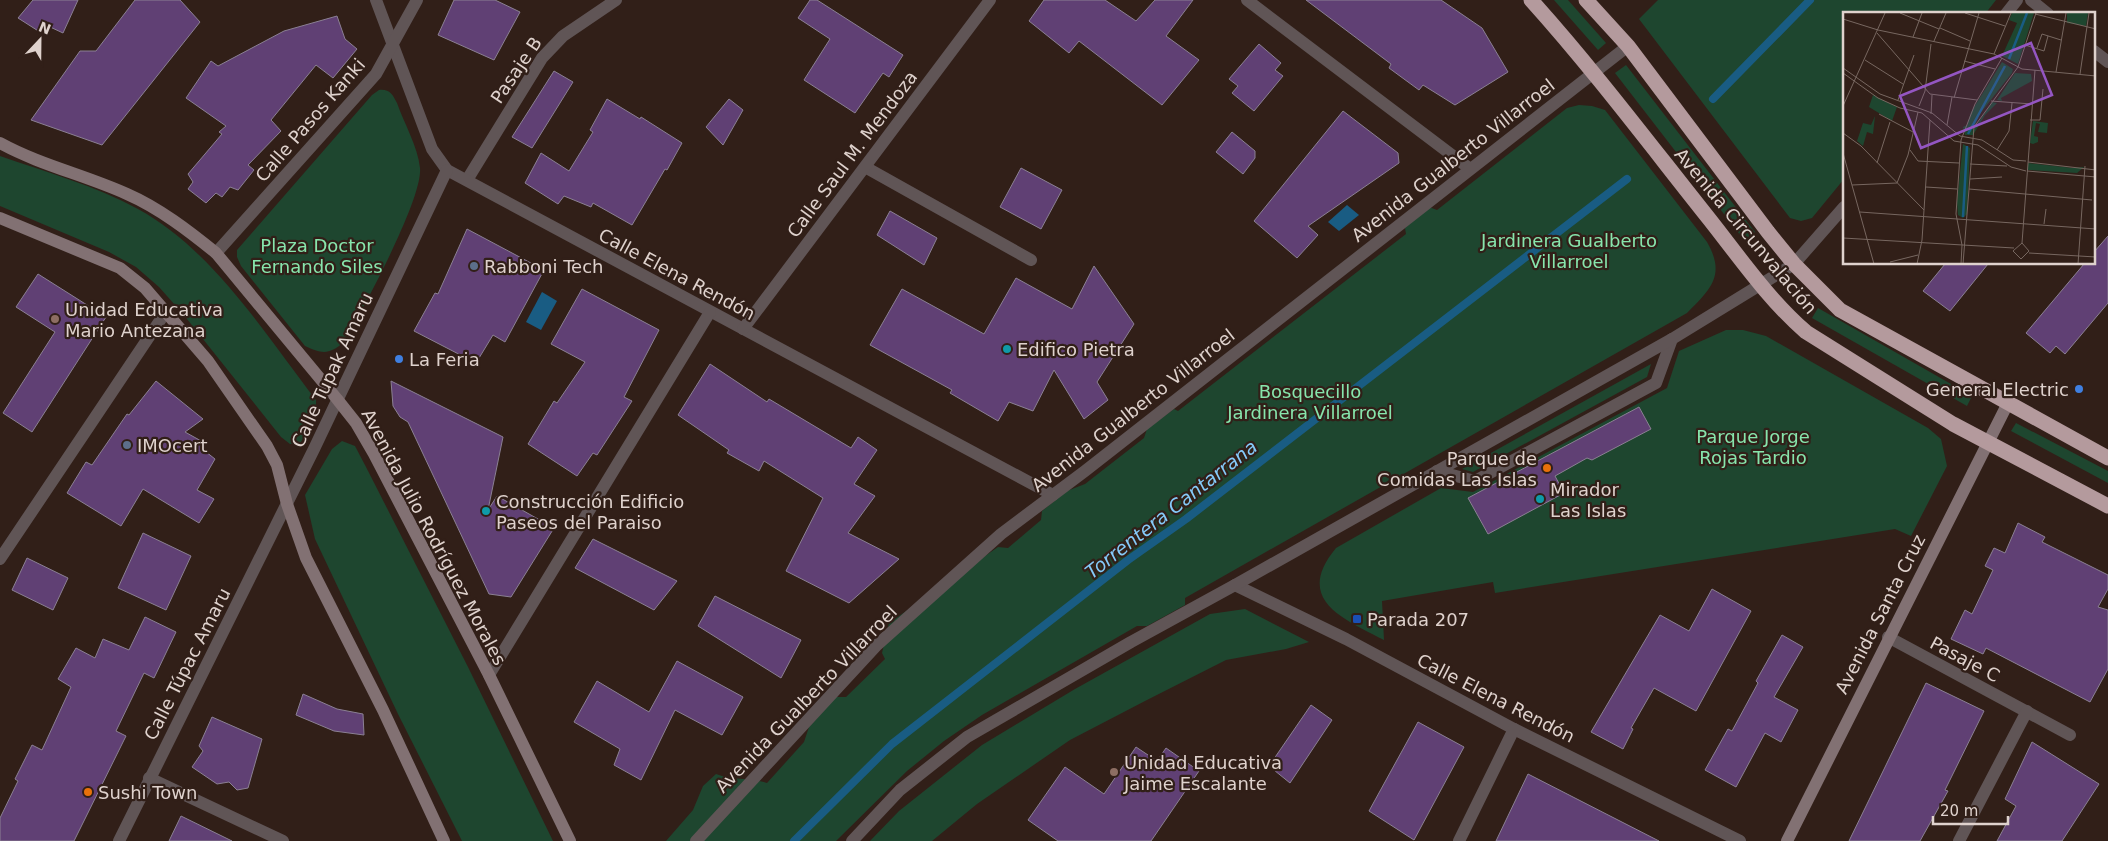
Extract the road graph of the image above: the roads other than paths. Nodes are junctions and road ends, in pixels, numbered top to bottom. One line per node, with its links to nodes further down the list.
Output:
1 (376, 0): 12 (street, Calle Elena Rendón)
2 (417, 0): 12 (street, Calle Pasos Kanki)
3 (616, 0): 21 (street, Pasaje B)
4 (990, 0): 18 (street, Calle Saul M. Mendoza)
5 (1247, 0): 19 (street)
6 (1531, 0): 16 (highway, Avenida Circunvalación)
7 (1586, 0): 13 (highway, Avenida Circunvalación)
8 (2017, 0): 10 (street)
9 (2031, 0): 11 (street)
10 (2008, 12)
11 (2046, 12)
12 (392, 44): 20 (street, Calle Elena Rendón); 24 (street, Calle Pasos Kanki)
13 (1628, 46): 16 (street, Avenida Gualberto Villarroel); 26 (highway, Avenida Circunvalación)
14 (2096, 53): 15 (street)
15 (2108, 62)
16 (1593, 74): 19 (street, Avenida Gualberto Villarroel); 27 (highway, Avenida Circunvalación)
17 (0, 143): 24 (main road, Avenida Julio Rodríguez Morales)
18 (865, 167): 25 (street); 30 (street, Calle Saul M. Mendoza)
19 (1469, 168): 37 (street, Avenida Gualberto Villarroel)
20 (448, 170): 21 (street, Calle Elena Rendón); 32 (street, Calle Tupak Amaru)
21 (467, 180): 28 (street, Calle Elena Rendón)
22 (1843, 208): 26 (street)
23 (0, 218): 29 (main road)
24 (216, 253): 32 (main road, Avenida Julio Rodríguez Morales)
25 (1031, 260)
26 (1794, 264): 27 (street); 33 (highway, Avenida Circunvalación)
27 (1761, 284): 31 (street); 34 (highway, Avenida Circunvalación)
28 (710, 312): 30 (street, Calle Elena Rendón); 43 (street)
29 (165, 313): 38 (main road); 40 (street)
30 (743, 330): 37 (street, Calle Elena Rendón)
31 (1672, 339): 36 (street); 36 (street)
32 (337, 399): 38 (street, Calle Tupak Amaru); 43 (main road, Avenida Julio Rodríguez Morales)
33 (2008, 403): 34 (main road, Avenida Santa Cruz); 35 (highway, Avenida Circunvalación)
34 (1986, 442): 39 (highway, Avenida Circunvalación); 42 (main road, Avenida Santa Cruz)
35 (2108, 458)
36 (1437, 471): 41 (street)
37 (1053, 495): 52 (street, Avenida Gualberto Villarroel)
38 (287, 504): 47 (street, Calle Túpac Amaru); 50 (main road)
39 (2108, 506)
40 (0, 559)
41 (1235, 586): 45 (street, Calle Elena Rendón); 53 (street)
42 (1888, 637): 44 (street, Pasaje C); 56 (main road, Avenida Santa Cruz)
43 (489, 675): 51 (main road, Avenida Julio Rodríguez Morales)
44 (2027, 711): 46 (street, Pasaje C); 57 (street)
45 (1514, 729): 54 (street); 55 (street, Calle Elena Rendón)
46 (2070, 735)
47 (149, 778): 48 (street, Calle Túpac Amaru); 49 (street)
48 (119, 841)
49 (283, 841)
50 (444, 841)
51 (570, 841)
52 (696, 841)
53 (852, 841)
54 (1459, 841)
55 (1740, 841)
56 (1787, 841)
57 (1959, 841)

